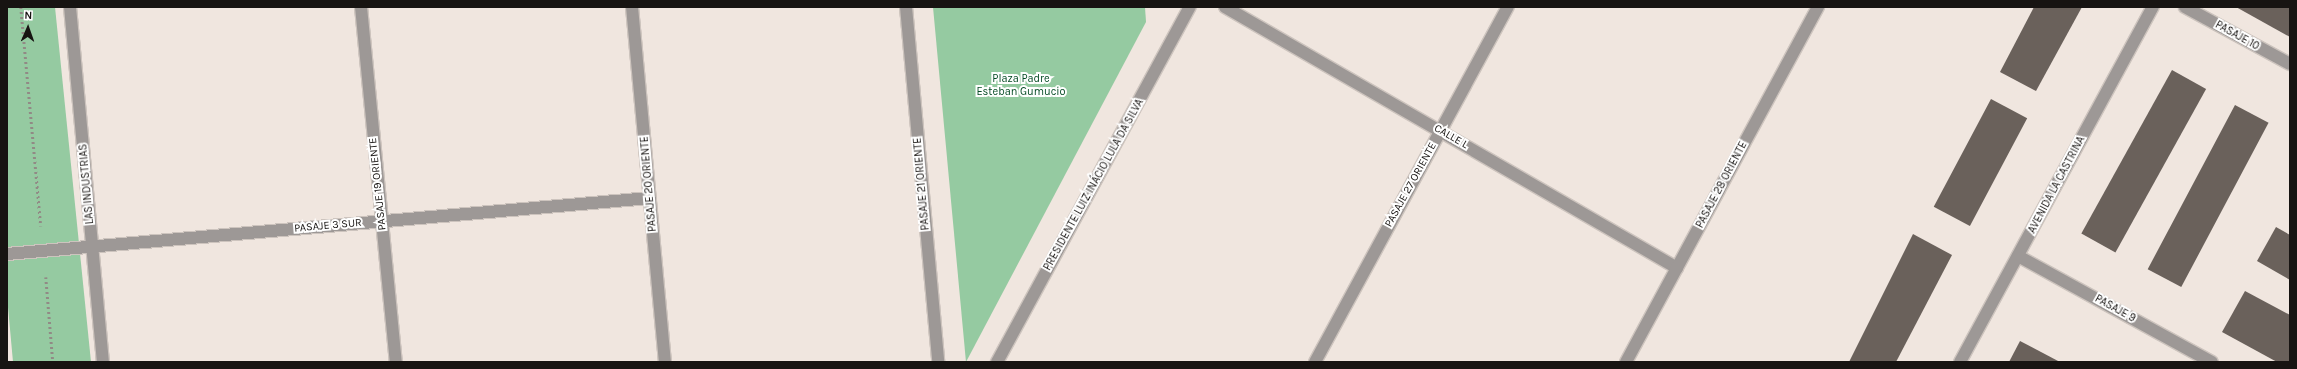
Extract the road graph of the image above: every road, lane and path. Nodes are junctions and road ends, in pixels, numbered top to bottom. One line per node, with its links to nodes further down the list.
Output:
1 (21, 7): 17 (path)
2 (70, 7): 16 (street, LAS INDUSTRIAS)
3 (361, 7): 15 (street, PASAJE 19 ORIENTE)
4 (632, 7): 14 (street, PASAJE 20 ORIENTE)
5 (906, 7): 25 (street, PASAJE 21 ORIENTE)
6 (1190, 7): 26 (street, PRESIDENTE LUIZ INÁCIO LULA DA SILVA)
7 (1225, 7): 13 (street, CALLE L)
8 (1508, 7): 13 (street, PASAJE 27 ORIENTE)
9 (1818, 7): 20 (street, PASAJE 28 ORIENTE)
10 (2153, 7): 19 (street, AVENIDA LA CASTRINA)
11 (2185, 7): 12 (street, PASAJE 10)
12 (2290, 64)
13 (1440, 131): 20 (street, CALLE L); 27 (street, PASAJE 27 ORIENTE)
14 (650, 198): 15 (street, PASAJE 3 SUR); 24 (street, PASAJE 20 ORIENTE)
15 (382, 221): 16 (street, PASAJE 3 SUR); 23 (street, PASAJE 19 ORIENTE)
16 (92, 246): 17 (street, PASAJE 3 SUR); 22 (street, LAS INDUSTRIAS)
17 (44, 251): 18 (street, PASAJE 3 SUR); 21 (path)
18 (7, 254)
19 (2018, 256): 29 (street, AVENIDA LA CASTRINA); 30 (street, PASAJE 9)
20 (1677, 268): 28 (street, PASAJE 28 ORIENTE)
21 (53, 362)
22 (103, 362)
23 (396, 362)
24 (665, 362)
25 (938, 362)
26 (997, 362)
27 (1315, 362)
28 (1626, 362)
29 (1960, 362)
30 (2212, 362)

